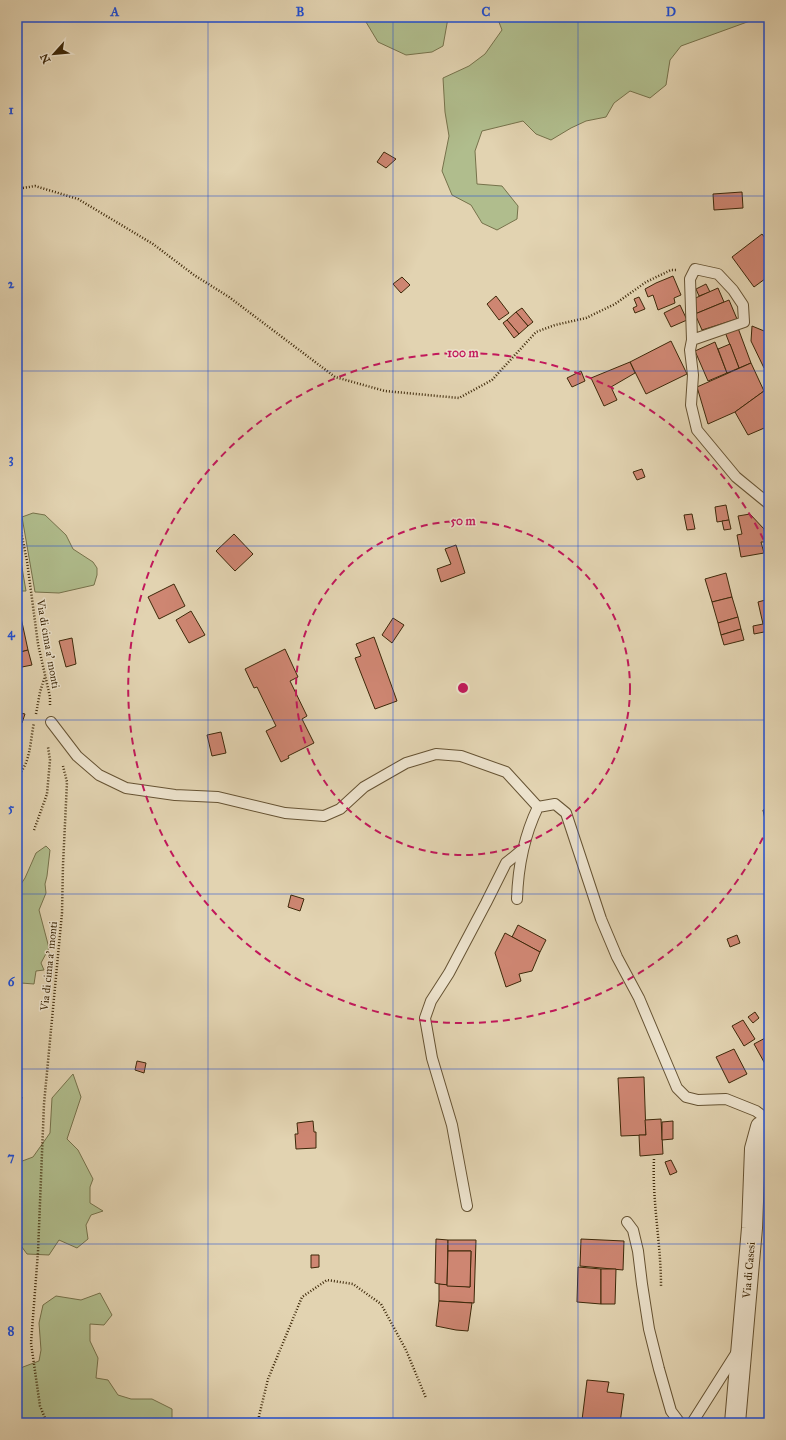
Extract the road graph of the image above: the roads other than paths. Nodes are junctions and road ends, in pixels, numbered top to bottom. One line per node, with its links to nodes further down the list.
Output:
1 (692, 340): 1 (lane); 2 (lane)
2 (769, 504)
3 (51, 722): 4 (lane)
4 (538, 807): 5 (lane); 7 (lane)
5 (522, 850): 6 (lane); 9 (lane)
6 (517, 899)
7 (769, 1121)
8 (769, 1125): 11 (street, Via di Casesi)
9 (467, 1206)
10 (628, 1222): 12 (lane)
11 (742, 1343): 13 (lane); 14 (street, Via di Casesi)
12 (680, 1423)
13 (692, 1423)
14 (735, 1423)

